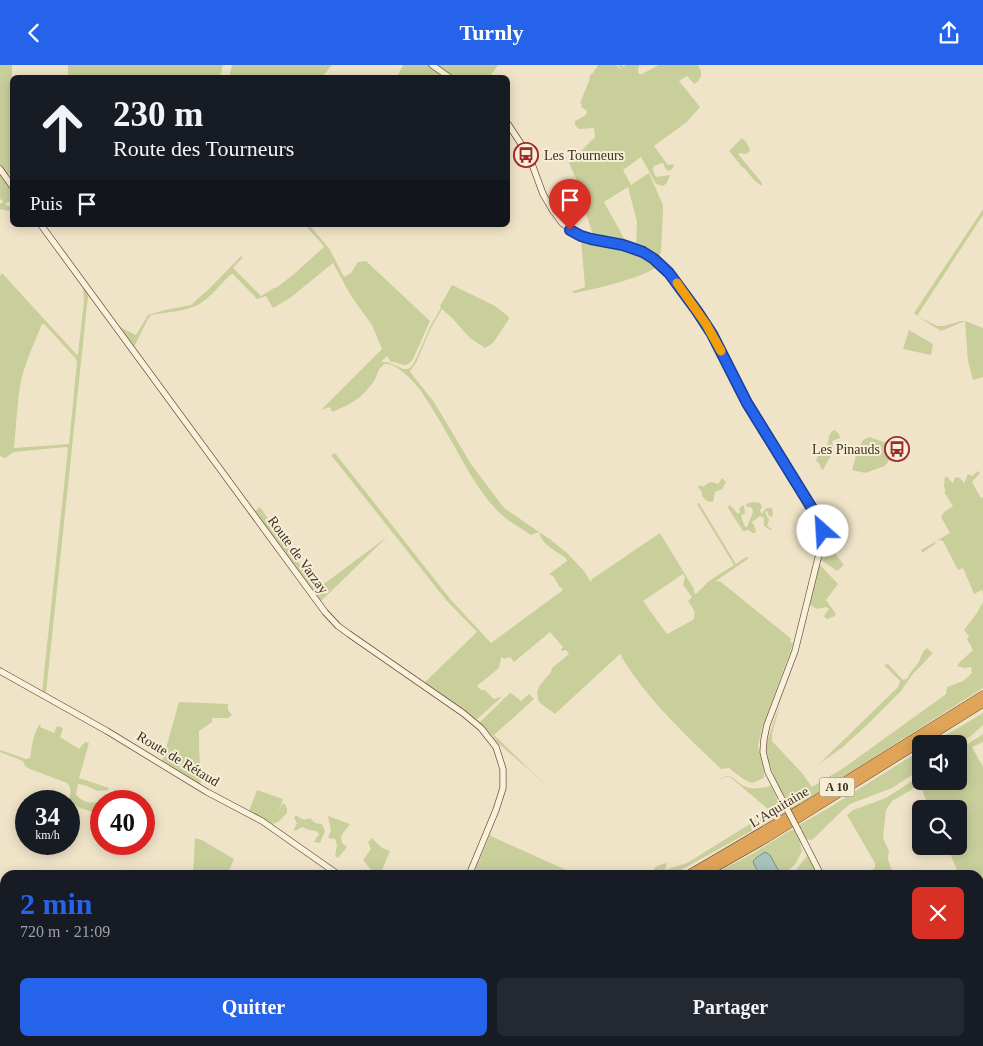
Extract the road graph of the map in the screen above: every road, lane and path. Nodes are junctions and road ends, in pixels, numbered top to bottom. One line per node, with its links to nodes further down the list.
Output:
1 (432, 65): 2 (street)
2 (446, 75)
3 (510, 126): 14 (street, bridge)
4 (0, 169): 5 (street)
5 (10, 183)
6 (42, 227): 11 (street, Route de Varzay)
7 (0, 671): 10 (street, Route de Rétaud)
8 (983, 695): 12 (highway, L'Aquitaine / A 10)
9 (983, 703): 13 (highway, L'Aquitaine / A 10)
10 (332, 870)
11 (471, 870)
12 (697, 870)
13 (711, 870)
14 (818, 870)

